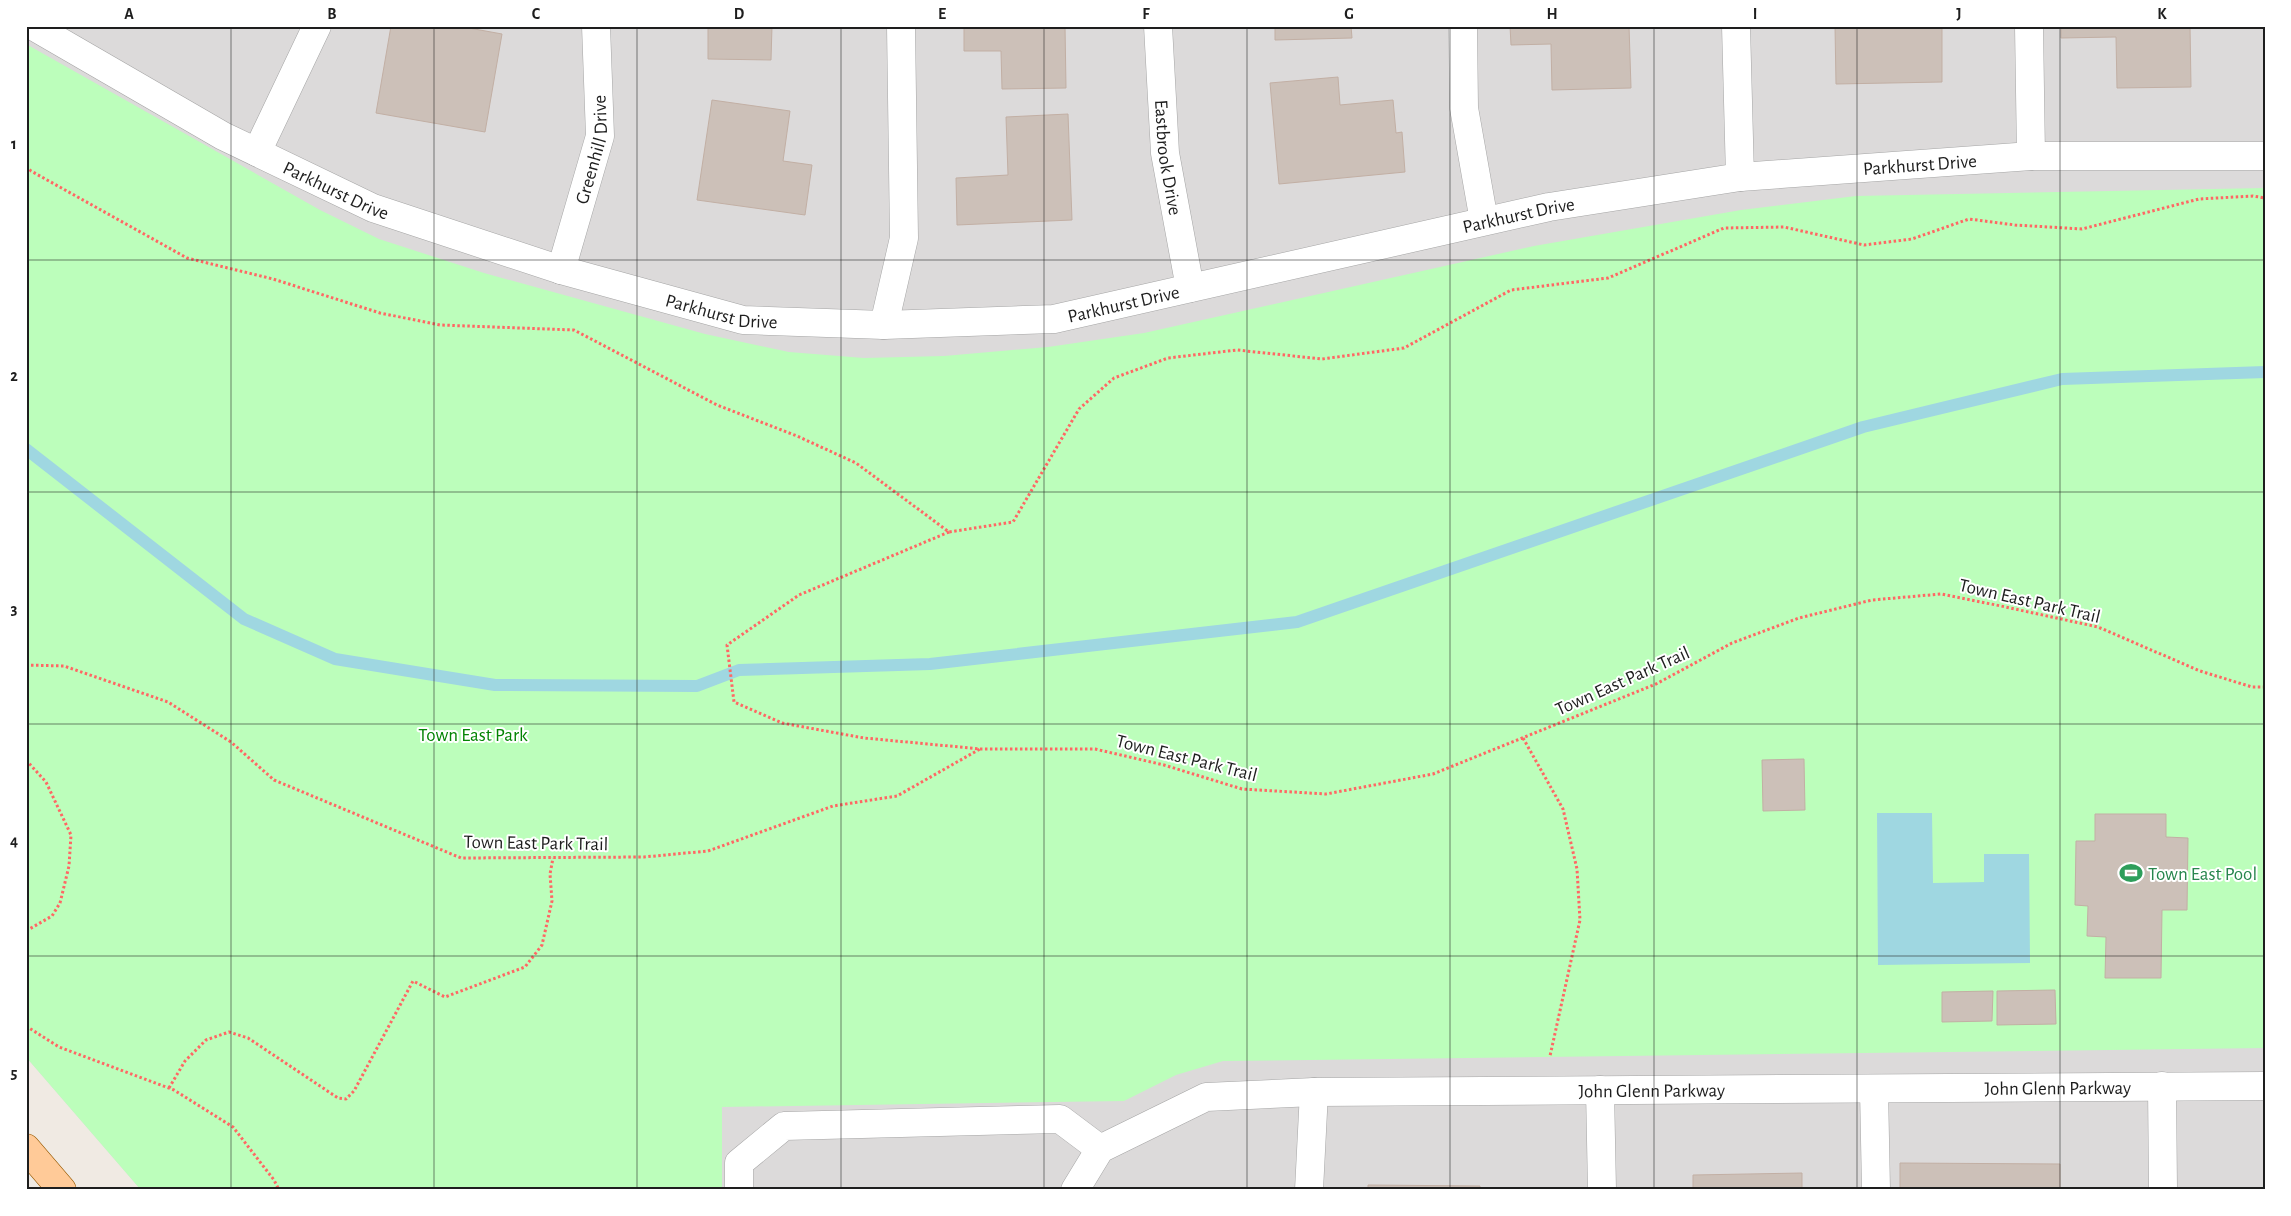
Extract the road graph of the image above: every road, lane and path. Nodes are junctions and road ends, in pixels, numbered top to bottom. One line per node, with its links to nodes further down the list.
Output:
1 (33, 26): 9 (street, Parkhurst Drive)
2 (317, 26): 9 (street)
3 (596, 26): 14 (street, Greenhill Drive)
4 (901, 26): 16 (street)
5 (1158, 26): 15 (street, Eastbrook Drive)
6 (1463, 26): 13 (street)
7 (1736, 26): 12 (street)
8 (2029, 26): 10 (street)
9 (257, 152): 14 (street, Parkhurst Drive)
10 (2031, 156): 11 (street, Parkhurst Drive); 12 (street, Parkhurst Drive)
11 (2265, 156)
12 (1740, 177): 13 (street, Parkhurst Drive)
13 (1484, 221): 15 (street, Parkhurst Drive)
14 (561, 270): 16 (street, Parkhurst Drive)
15 (1190, 288): 16 (street, Parkhurst Drive)
16 (884, 325)
17 (949, 532): 21 (path, Town East Park Trail)
18 (26, 665): 23 (path, Town East Park Trail)
19 (2265, 687): 20 (path, Town East Park Trail)
20 (1523, 738): 21 (path, Town East Park Trail); 31 (path)
21 (980, 749): 23 (path, Town East Park Trail)
22 (26, 760): 24 (path)
23 (553, 858): 28 (path)
24 (26, 931)
25 (26, 1026): 28 (path)
26 (2162, 1086): 27 (street, John Glenn Parkway); 29 (street, John Glenn Parkway); 42 (street)
27 (2265, 1086)
28 (169, 1088): 36 (path)
29 (1874, 1088): 30 (street, John Glenn Parkway); 41 (street)
30 (1600, 1090): 31 (street, John Glenn Parkway); 40 (street)
31 (1542, 1091): 32 (street, John Glenn Parkway)
32 (1314, 1092): 34 (street, John Glenn Parkway); 39 (street)
33 (26, 1148): 35 (main road)
34 (1100, 1149): 37 (street); 38 (street)
35 (62, 1190)
36 (279, 1190)
37 (739, 1190)
38 (1075, 1190)
39 (1309, 1190)
40 (1602, 1190)
41 (1876, 1190)
42 (2163, 1190)

